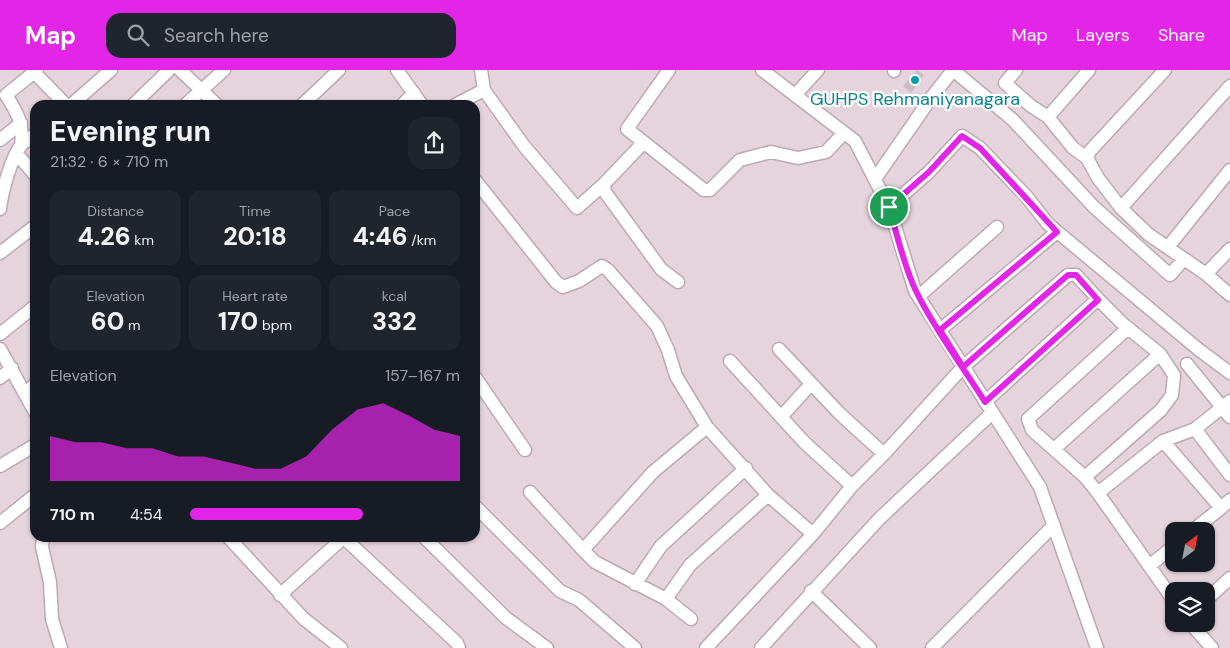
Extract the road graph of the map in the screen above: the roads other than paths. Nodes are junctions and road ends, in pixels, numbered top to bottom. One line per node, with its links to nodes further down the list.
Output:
1 (111, 70): 23 (street)
2 (169, 70): 24 (street)
3 (180, 70): 18 (street)
4 (224, 70): 18 (street)
5 (339, 70): 27 (street)
6 (397, 70): 20 (street)
7 (482, 70): 17 (street)
8 (669, 70): 36 (street)
9 (762, 70): 21 (street)
10 (818, 70): 21 (street)
11 (953, 70): 41 (street); 54 (street)
12 (1016, 70): 31 (street)
13 (1089, 70): 31 (street)
14 (1165, 70): 38 (street)
15 (36, 71): 19 (street); 22 (street)
16 (1230, 86): 46 (street)
17 (484, 90): 30 (street); 42 (street)
18 (201, 91): 25 (street); 26 (street)
19 (2, 93): 32 (street)
20 (414, 93): 28 (street); 29 (street)
21 (795, 95): 33 (street)
22 (62, 100)
23 (77, 100)
24 (137, 100)
25 (191, 100)
26 (211, 100)
27 (307, 100)
28 (407, 100)
29 (419, 100)
30 (465, 100)
31 (1048, 116): 38 (street)
32 (21, 123): 35 (street); 37 (street)
33 (844, 133): 36 (street); 41 (street)
34 (30, 139): 37 (street)
35 (0, 140)
36 (644, 142): 42 (street)
37 (12, 158): 40 (street); 44 (street)
38 (1087, 158): 46 (street)
39 (1230, 170): 51 (street)
40 (30, 171)
41 (875, 179): 45 (street)
42 (604, 184): 56 (street)
43 (480, 186): 81 (street)
44 (2, 188): 47 (street)
45 (889, 207): 50 (street); 58 (street)
46 (1121, 208): 51 (street)
47 (0, 209)
48 (997, 227): 58 (street)
49 (30, 230): 53 (street)
50 (1057, 232): 62 (street); 66 (street)
51 (1168, 247): 54 (street)
52 (1230, 249): 55 (street)
53 (0, 254)
54 (1184, 259): 55 (street)
55 (1206, 274): 57 (street)
56 (678, 282)
57 (1230, 294)
58 (919, 296): 62 (street)
59 (1098, 300): 61 (street); 70 (street); 78 (street)
60 (30, 310): 63 (street)
61 (1128, 328): 67 (street); 85 (street)
62 (940, 330): 70 (street)
63 (0, 334)
64 (0, 349): 71 (street)
65 (779, 349): 76 (street)
66 (1198, 349): 69 (street); 73 (street)
67 (1160, 354): 72 (street); 85 (street)
68 (730, 361): 80 (street)
69 (1187, 364): 72 (street); 79 (street)
70 (963, 367): 78 (street); 87 (street)
71 (12, 368): 74 (street); 77 (street)
72 (1172, 370): 91 (street)
73 (1230, 373)
74 (0, 378)
75 (480, 384): 86 (street)
76 (811, 384): 80 (street); 87 (street)
77 (30, 387)
78 (989, 407): 101 (street); 114 (street)
79 (1228, 408): 82 (street)
80 (781, 417): 92 (street)
81 (708, 427): 89 (street); 108 (street)
82 (1195, 429): 83 (street); 90 (street)
83 (1163, 441): 94 (street); 97 (street)
84 (30, 448): 88 (street)
85 (1054, 449): 91 (street)
86 (525, 450)
87 (884, 454): 92 (street)
88 (0, 466)
89 (746, 468): 95 (street); 112 (street)
90 (1230, 475)
91 (1084, 477): 94 (street)
92 (852, 486): 102 (street)
93 (530, 492): 108 (street)
94 (1098, 493): 110 (street)
95 (768, 495): 102 (street); 117 (street)
96 (30, 498): 100 (street)
97 (1225, 504): 99 (street)
98 (480, 511): 124 (street)
99 (1203, 522)
100 (0, 523)
101 (1054, 525): 128 (street); 129 (street)
102 (812, 534): 125 (street)
103 (43, 542): 120 (street)
104 (233, 542): 116 (street)
105 (339, 542): 116 (street)
106 (347, 542): 122 (street)
107 (429, 542): 123 (street)
108 (583, 550): 112 (street)
109 (1165, 553): 110 (street)
110 (1149, 566): 113 (street)
111 (1230, 578): 115 (street)
112 (635, 584): 117 (street)
113 (1165, 588)
114 (811, 591): 126 (street); 127 (street)
115 (1215, 592)
116 (280, 595): 121 (street)
117 (666, 599): 118 (street)
118 (691, 619)
119 (1198, 632): 130 (street)
120 (60, 648)
121 (341, 648)
122 (459, 648)
123 (548, 648)
124 (635, 648)
125 (706, 648)
126 (761, 648)
127 (870, 648)
128 (932, 648)
129 (1097, 648)
130 (1212, 648)

